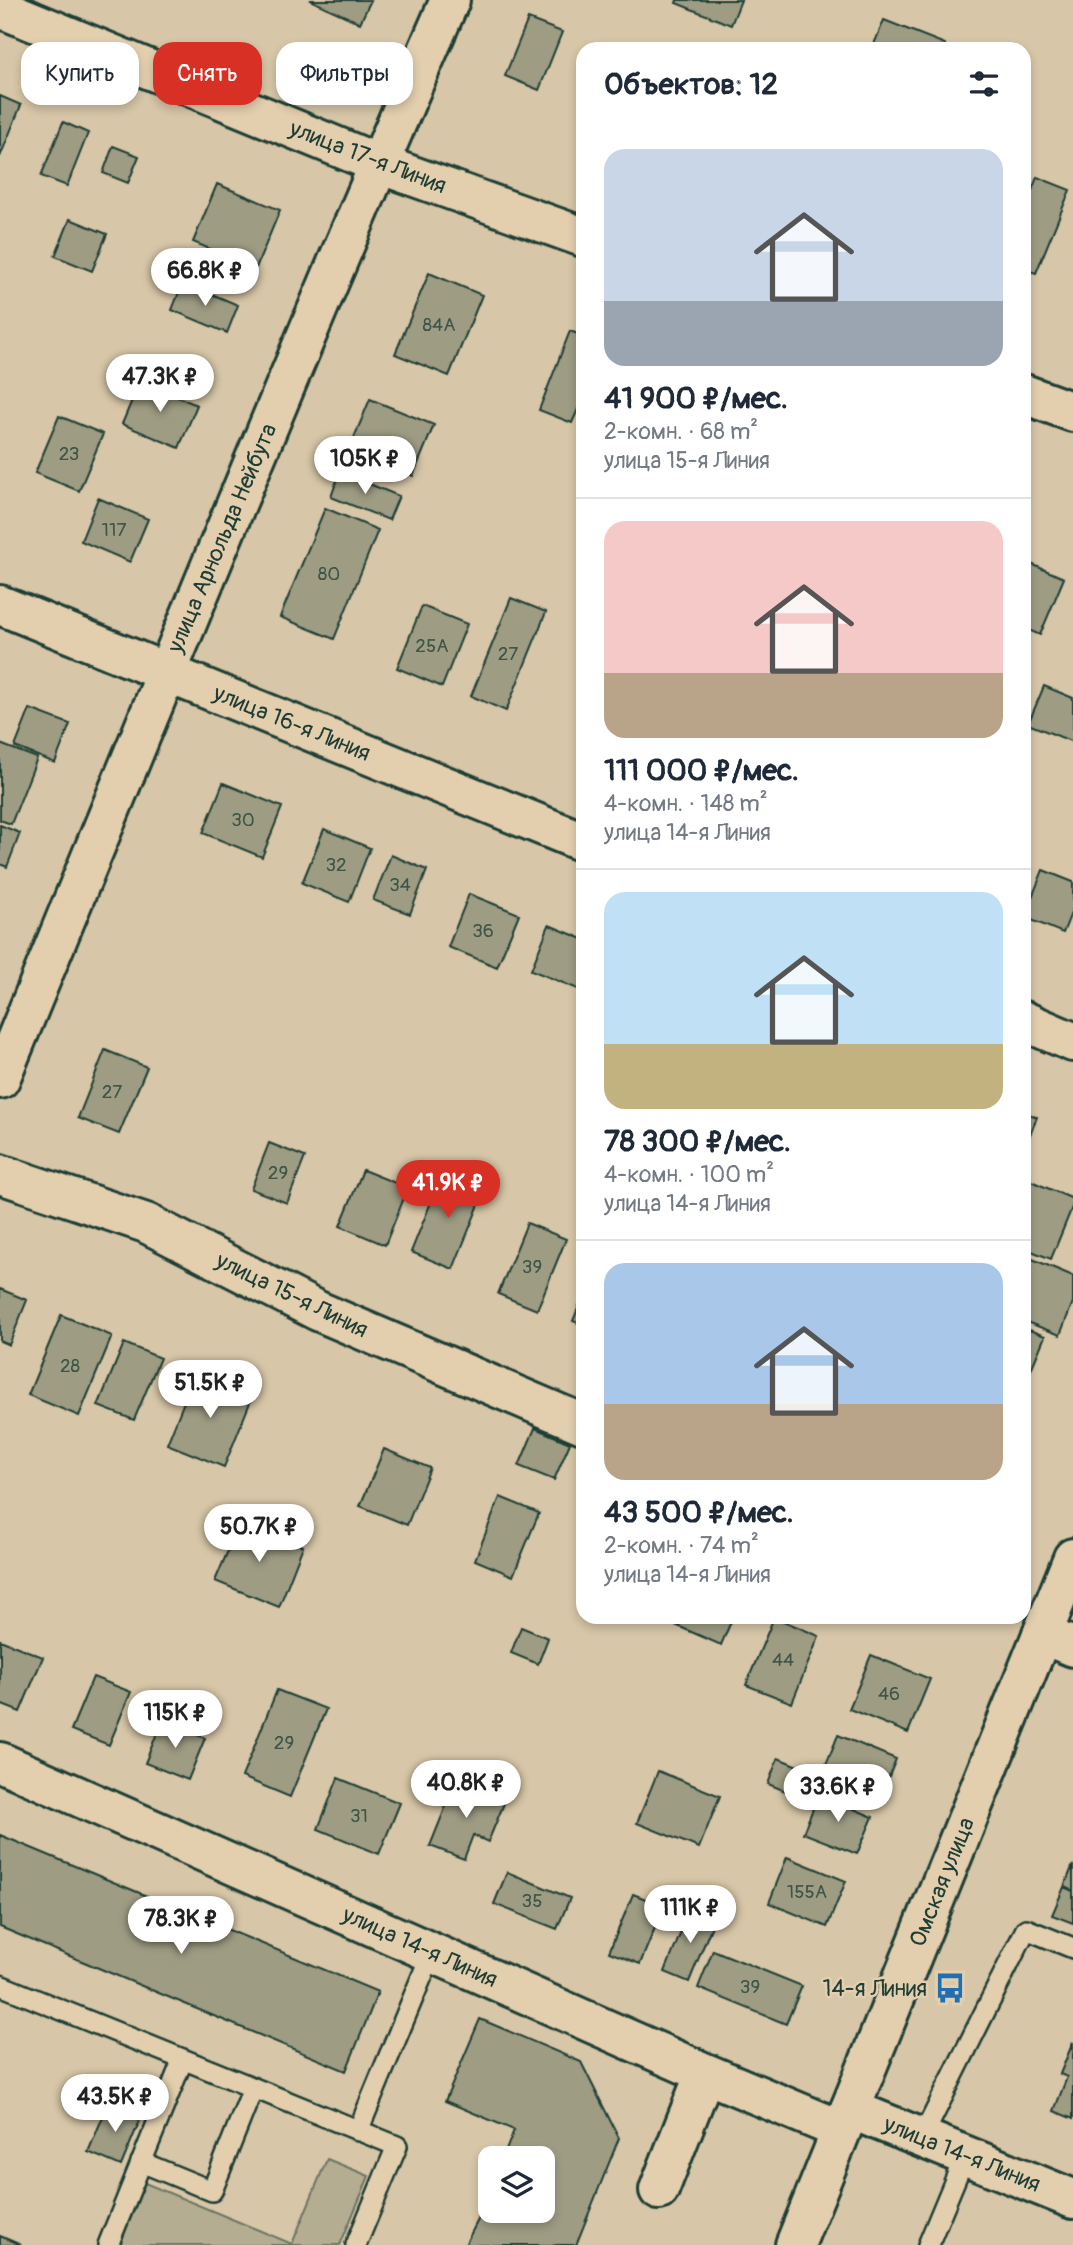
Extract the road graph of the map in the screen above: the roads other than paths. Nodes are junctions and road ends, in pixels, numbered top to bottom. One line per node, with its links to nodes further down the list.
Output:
1 (450, 0): 3 (street, улица Арнольда Нейбута)
2 (0, 8): 3 (street, улица 17-я Линия)
3 (379, 164): 4 (street, улица 17-я Линия); 8 (street, улица Арнольда Нейбута)
4 (576, 234)
5 (1031, 397): 6 (street)
6 (1073, 412)
7 (0, 605): 8 (street, улица 16-я Линия)
8 (167, 672): 9 (street, улица 16-я Линия); 12 (street, улица Арнольда Нейбута)
9 (576, 839)
10 (1031, 1024): 11 (street)
11 (1073, 1041)
12 (0, 1079)
13 (0, 1174): 14 (street, улица 15-я Линия)
14 (576, 1421)
15 (1073, 1558): 16 (street, Омская улица)
16 (1047, 1628): 24 (street, Омская улица)
17 (0, 1762): 19 (street, улица 14-я Линия)
18 (1073, 1948): 26 (lane)
19 (432, 1952): 22 (street, улица 14-я Линия); 25 (lane)
20 (0, 1985): 21 (lane)
21 (183, 2059): 23 (lane); 28 (lane)
22 (705, 2073): 24 (street, улица 14-я Линия); 29 (street)
23 (253, 2088): 25 (lane); 28 (lane)
24 (846, 2119): 26 (street, улица 14-я Линия); 33 (street, Омская улица)
25 (358, 2131): 32 (lane)
26 (922, 2138): 27 (street, улица 14-я Линия)
27 (965, 2156): 30 (street, улица 14-я Линия); 34 (lane)
28 (141, 2162): 31 (lane)
29 (659, 2190)
30 (1073, 2199)
31 (108, 2245)
32 (356, 2245)
33 (795, 2245)
34 (928, 2245)

